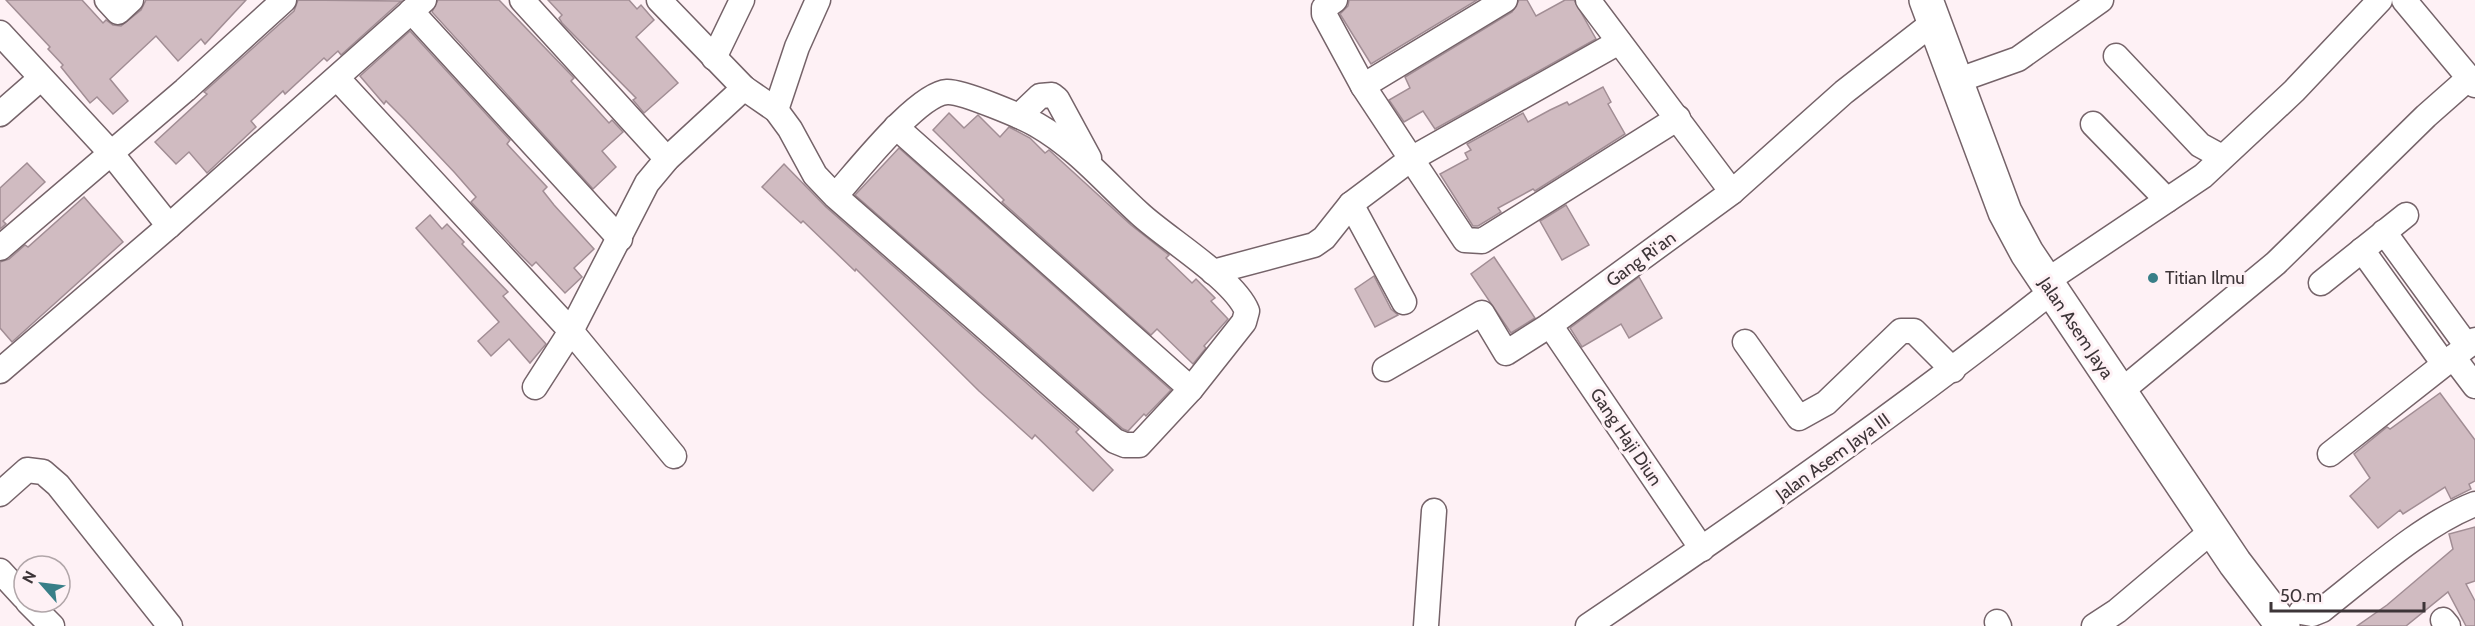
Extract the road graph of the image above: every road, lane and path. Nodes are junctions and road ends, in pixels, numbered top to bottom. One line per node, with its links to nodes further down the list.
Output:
1 (107, 0): 2 (street)
2 (131, 0)
3 (284, 0): 32 (street)
4 (522, 0): 34 (street)
5 (659, 0): 19 (street)
6 (742, 0): 19 (street)
7 (818, 0): 26 (street)
8 (1335, 0): 24 (street)
9 (1505, 0): 24 (street)
10 (1588, 0): 17 (street)
11 (2101, 0): 22 (street)
12 (2380, 0): 33 (street, Jalan Asem Jaya III)
13 (2404, 0): 23 (street)
14 (417, 6): 21 (street); 44 (street)
15 (1933, 8): 22 (main road, Jalan Asem Jaya); 37 (street, Gang Ri'an)
16 (0, 33): 20 (street)
17 (1619, 42): 29 (street); 35 (street)
18 (2116, 56): 33 (street)
19 (714, 58): 25 (street)
20 (40, 79): 27 (street); 32 (street)
21 (338, 79): 42 (street); 52 (street)
22 (1956, 81): 49 (main road, Jalan Asem Jaya)
23 (2472, 81): 61 (street)
24 (1363, 86): 35 (street)
25 (744, 88): 26 (street); 34 (street)
26 (776, 110): 38 (street)
27 (0, 114)
28 (1019, 116): 31 (street); 36 (street); 36 (street)
29 (1678, 118): 35 (street); 37 (street)
30 (2093, 124): 39 (street)
31 (896, 127): 38 (street); 60 (street)
32 (111, 153): 42 (street); 45 (street)
33 (2222, 157): 39 (street, Jalan Asem Jaya III)
34 (667, 159): 44 (street)
35 (1410, 159): 40 (street)
36 (1094, 168): 47 (street)
37 (1732, 192): 51 (street, Gang Ri'an)
38 (835, 196): 60 (street)
39 (2167, 200): 49 (street, Jalan Asem Jaya III)
40 (1351, 204): 47 (street); 50 (street)
41 (2406, 215): 43 (street)
42 (169, 226): 57 (street)
43 (2384, 232): 46 (street); 54 (street)
44 (620, 239): 52 (street)
45 (0, 248)
46 (2362, 250): 48 (street); 54 (street)
47 (1213, 272): 60 (street)
48 (2321, 282)
49 (2048, 287): 56 (street, Jalan Asem Jaya III); 61 (main road, Jalan Asem Jaya)
50 (1404, 302)
51 (1550, 326): 55 (street, Gang Ri'an); 68 (street, Gang Haji Diun)
52 (571, 331): 59 (street); 63 (street)
53 (1745, 342): 56 (street)
54 (2460, 352): 58 (street); 62 (street)
55 (1385, 369)
56 (1953, 370): 68 (street, Jalan Asem Jaya III)
57 (0, 371)
58 (2475, 386)
59 (535, 387)
60 (1191, 389)
61 (2120, 392): 67 (main road, Jalan Asem Jaya)
62 (2330, 454)
63 (674, 456)
64 (0, 494): 75 (street)
65 (2475, 504): 73 (street)
66 (1434, 511): 76 (street)
67 (2213, 530): 73 (main road, Jalan Asem Jaya); 78 (street)
68 (1702, 549): 72 (street, Jalan Asem Jaya III)
69 (0, 571): 70 (street)
70 (12, 584)
71 (40, 614): 74 (street)
72 (1612, 619): 77 (street, Jalan Asem Jaya III)
73 (2292, 619)
74 (52, 626)
75 (170, 626)
76 (1426, 626)
77 (1588, 626)
78 (2094, 626)

